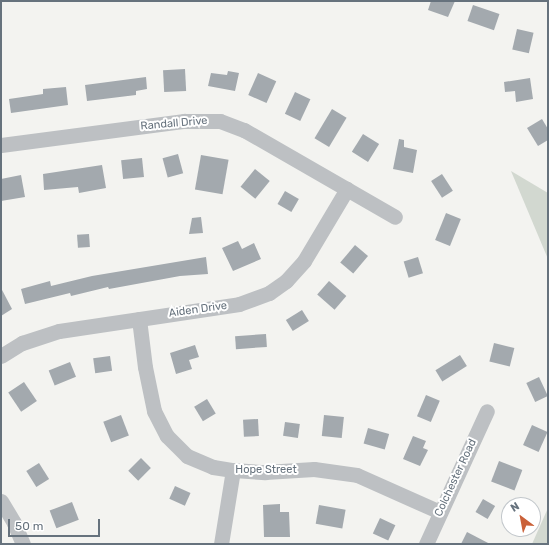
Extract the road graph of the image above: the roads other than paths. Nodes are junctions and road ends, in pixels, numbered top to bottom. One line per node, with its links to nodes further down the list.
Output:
1 (1, 145): 2 (street, Randall Drive)
2 (347, 189): 3 (street, Randall Drive); 4 (street, Aiden Drive)
3 (395, 217)
4 (139, 319): 5 (street, Aiden Drive); 7 (street, Hope Street)
5 (1, 356)
6 (486, 411): 9 (street, Colchester Road)
7 (232, 470): 9 (street, Hope Street); 11 (street)
8 (1, 501): 10 (street)
9 (440, 512): 12 (street, Colchester Road)
10 (23, 544)
11 (221, 544)
12 (426, 544)

